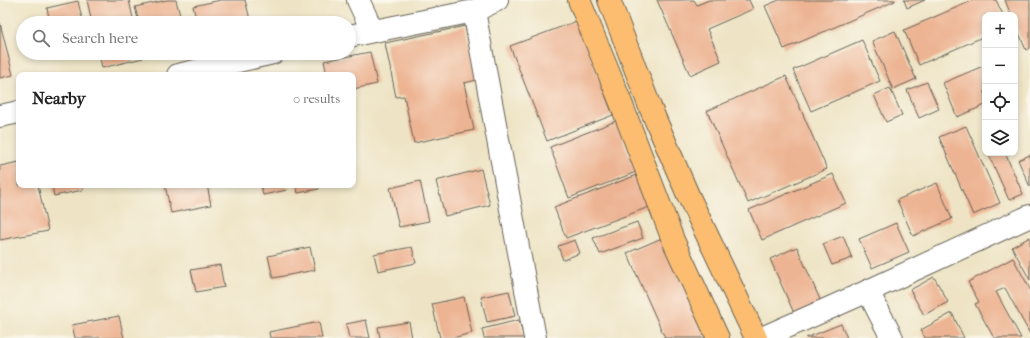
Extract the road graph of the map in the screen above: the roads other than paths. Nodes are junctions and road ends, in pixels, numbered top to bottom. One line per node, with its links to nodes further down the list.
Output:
1 (358, 0): 6 (street)
2 (498, 0): 5 (street)
3 (579, 0): 15 (main road)
4 (609, 0): 16 (main road)
5 (474, 11): 6 (street); 14 (street)
6 (372, 30): 7 (street)
7 (356, 34)
8 (243, 60): 9 (street)
9 (191, 72)
10 (16, 113): 11 (street)
11 (0, 116)
12 (1030, 216): 13 (street)
13 (868, 291): 17 (street); 18 (street)
14 (535, 338)
15 (718, 338)
16 (756, 338)
17 (762, 338)
18 (892, 338)

